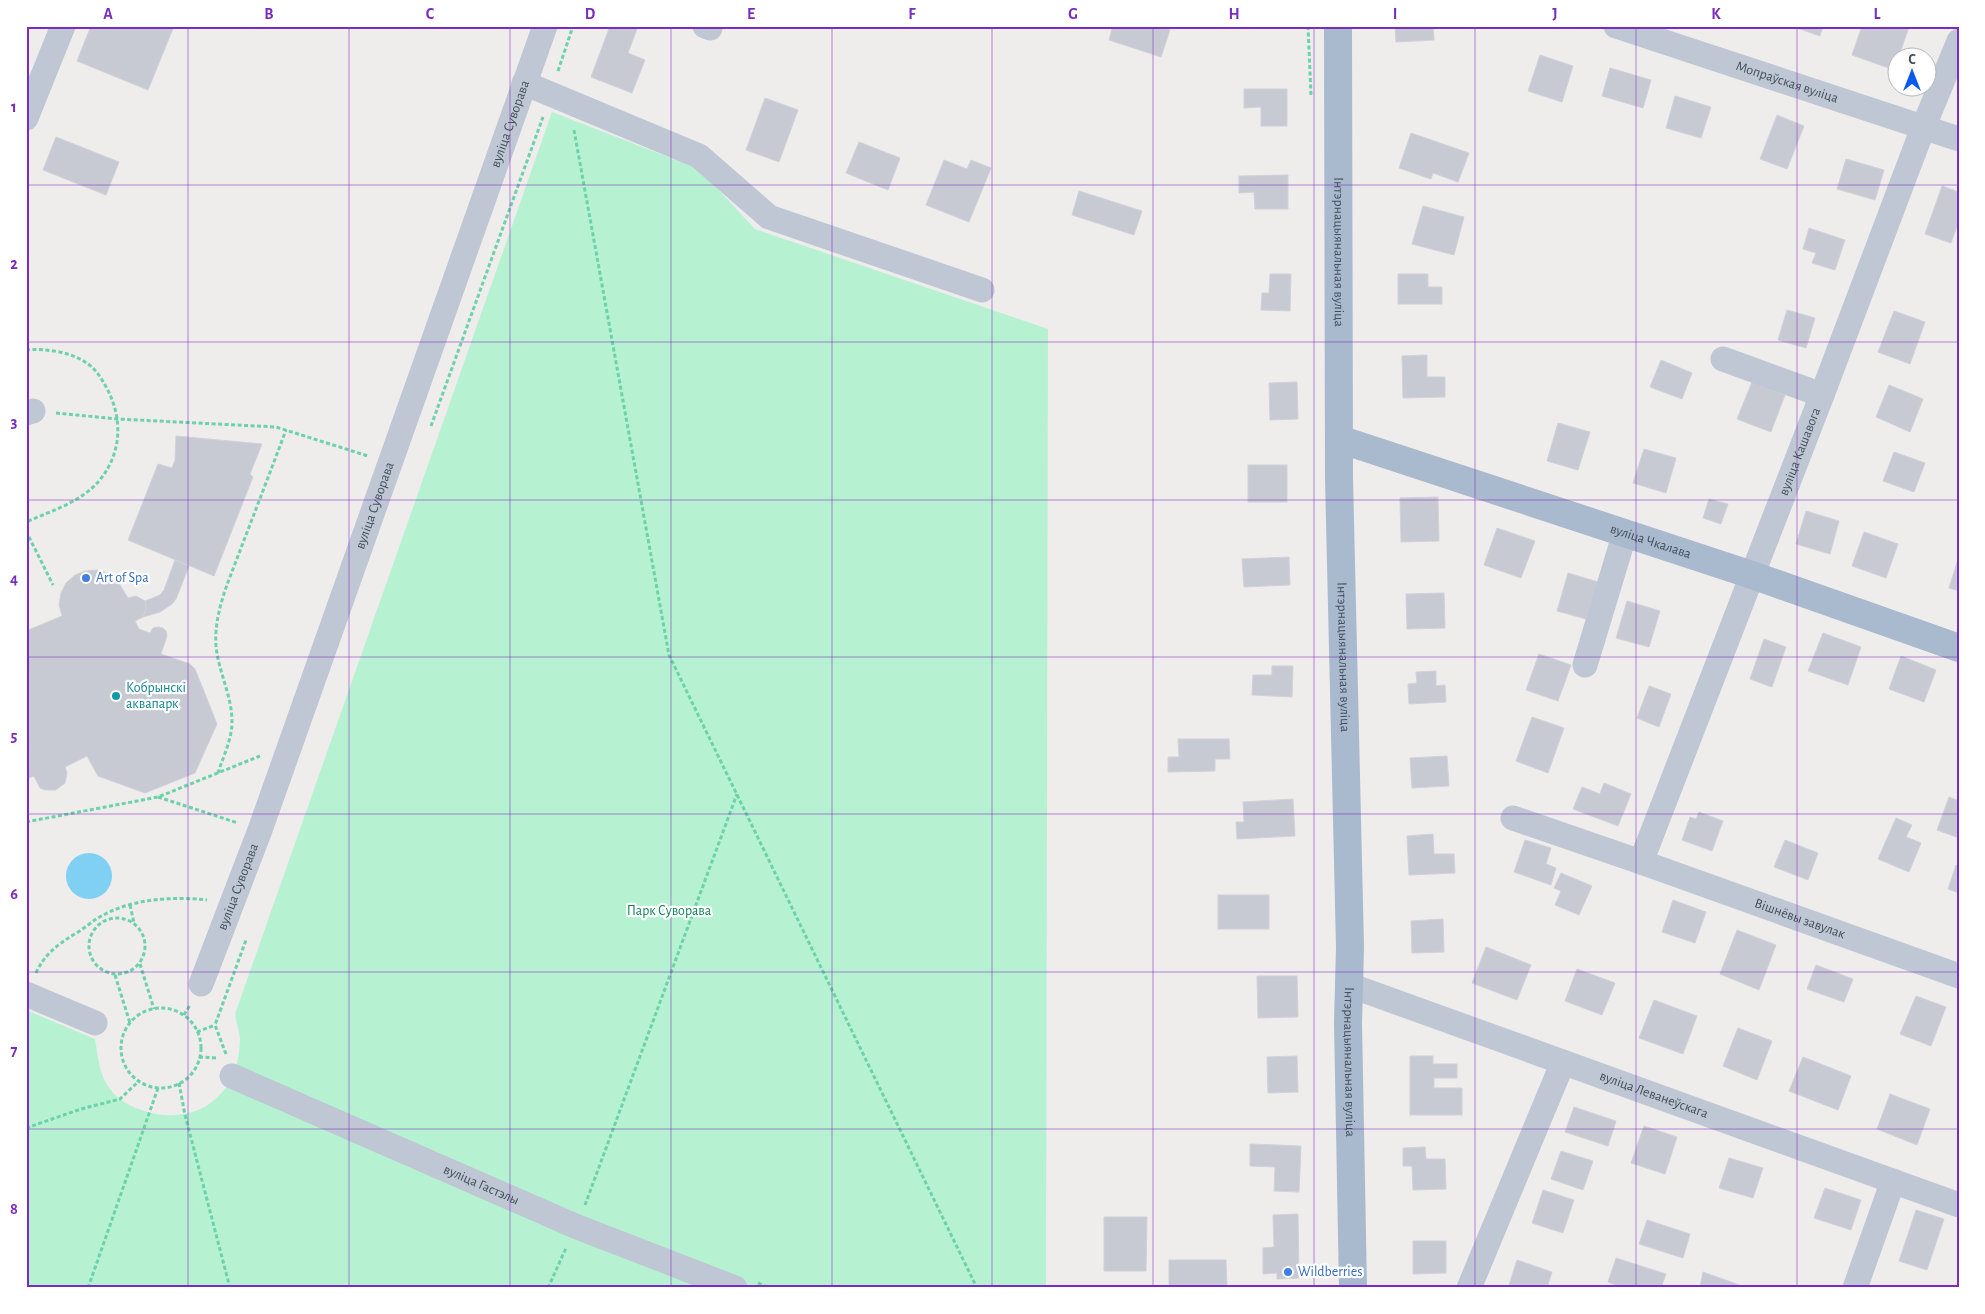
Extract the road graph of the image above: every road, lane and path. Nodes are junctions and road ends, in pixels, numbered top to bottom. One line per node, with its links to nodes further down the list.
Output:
1 (63, 26): 9 (street)
2 (545, 26): 7 (street, вуліца Суворава)
3 (573, 26): 8 (path)
4 (1338, 26): 20 (main road, Інтэрнацыянальная вуліца)
5 (1616, 26): 10 (street, Мопраўская вуліца)
6 (1959, 41): 10 (street, вуліца Кашавога)
7 (524, 83): 8 (street); 21 (street, вуліца Суворава)
8 (560, 98): 12 (street); 18 (path); 31 (path)
9 (26, 118)
10 (1923, 128): 11 (street, Мопраўская вуліца); 15 (street, вуліца Кашавога)
11 (1959, 139)
12 (982, 290)
13 (26, 350): 17 (path)
14 (1723, 359): 15 (street)
15 (1822, 395): 25 (street, вуліца Кашавога)
16 (30, 412): 17 (path)
17 (118, 419): 19 (path); 22 (path)
18 (431, 428)
19 (286, 430): 21 (path); 30 (path)
20 (1339, 439): 24 (main road, вуліца Чкалава); 47 (main road, Інтэрнацыянальная вуліца)
21 (391, 464): 29 (street, вуліца Суворава)
22 (26, 522)
23 (26, 531): 26 (path)
24 (1625, 533): 25 (main road, вуліца Чкалава); 28 (street)
25 (1752, 575): 27 (main road, вуліца Чкалава); 36 (street, вуліца Кашавога)
26 (52, 585)
27 (1959, 648)
28 (1585, 665)
29 (291, 743): 30 (path); 35 (street, вуліца Суворава)
30 (218, 773): 32 (path)
31 (737, 793): 62 (path); 68 (path)
32 (158, 797): 34 (path); 35 (path)
33 (1513, 818): 36 (street, Вішнёвы завулак)
34 (26, 822)
35 (260, 830): 37 (street, вуліца Суворава)
36 (1641, 862): 45 (street, Вішнёвы завулак)
37 (232, 902): 38 (path); 46 (street, вуліца Суворава)
38 (130, 905): 39 (path); 40 (path)
39 (134, 923): 41 (path); 43 (path)
40 (90, 924): 41 (path); 48 (path)
41 (93, 932): 44 (path)
42 (248, 934): 52 (path)
43 (140, 964): 44 (path); 49 (path)
44 (115, 975): 51 (path)
45 (1959, 976)
46 (201, 984)
47 (1349, 985): 54 (street, вуліца Леванеўскага); 69 (main road, Інтэрнацыянальная вуліца)
48 (27, 994): 50 (street)
49 (154, 1009): 51 (path); 53 (path)
50 (95, 1023)
51 (130, 1023): 56 (path)
52 (215, 1025): 53 (path); 55 (path)
53 (197, 1032): 57 (path)
54 (1563, 1062): 60 (street, вуліца Леванеўскага); 70 (street)
55 (230, 1068): 62 (street, вуліца Гастэлы)
56 (140, 1081): 58 (path); 59 (path)
57 (180, 1083): 58 (path); 65 (path)
58 (158, 1088): 64 (path)
59 (26, 1128)
60 (1893, 1181): 61 (street, вуліца Леванеўскага); 71 (street)
61 (1959, 1205)
62 (575, 1226): 63 (street, вуліца Гастэлы); 66 (path)
63 (743, 1284): 67 (path)
64 (88, 1288)
65 (230, 1288)
66 (548, 1288)
67 (769, 1288)
68 (977, 1288)
69 (1353, 1288)
70 (1469, 1288)
71 (1855, 1288)

